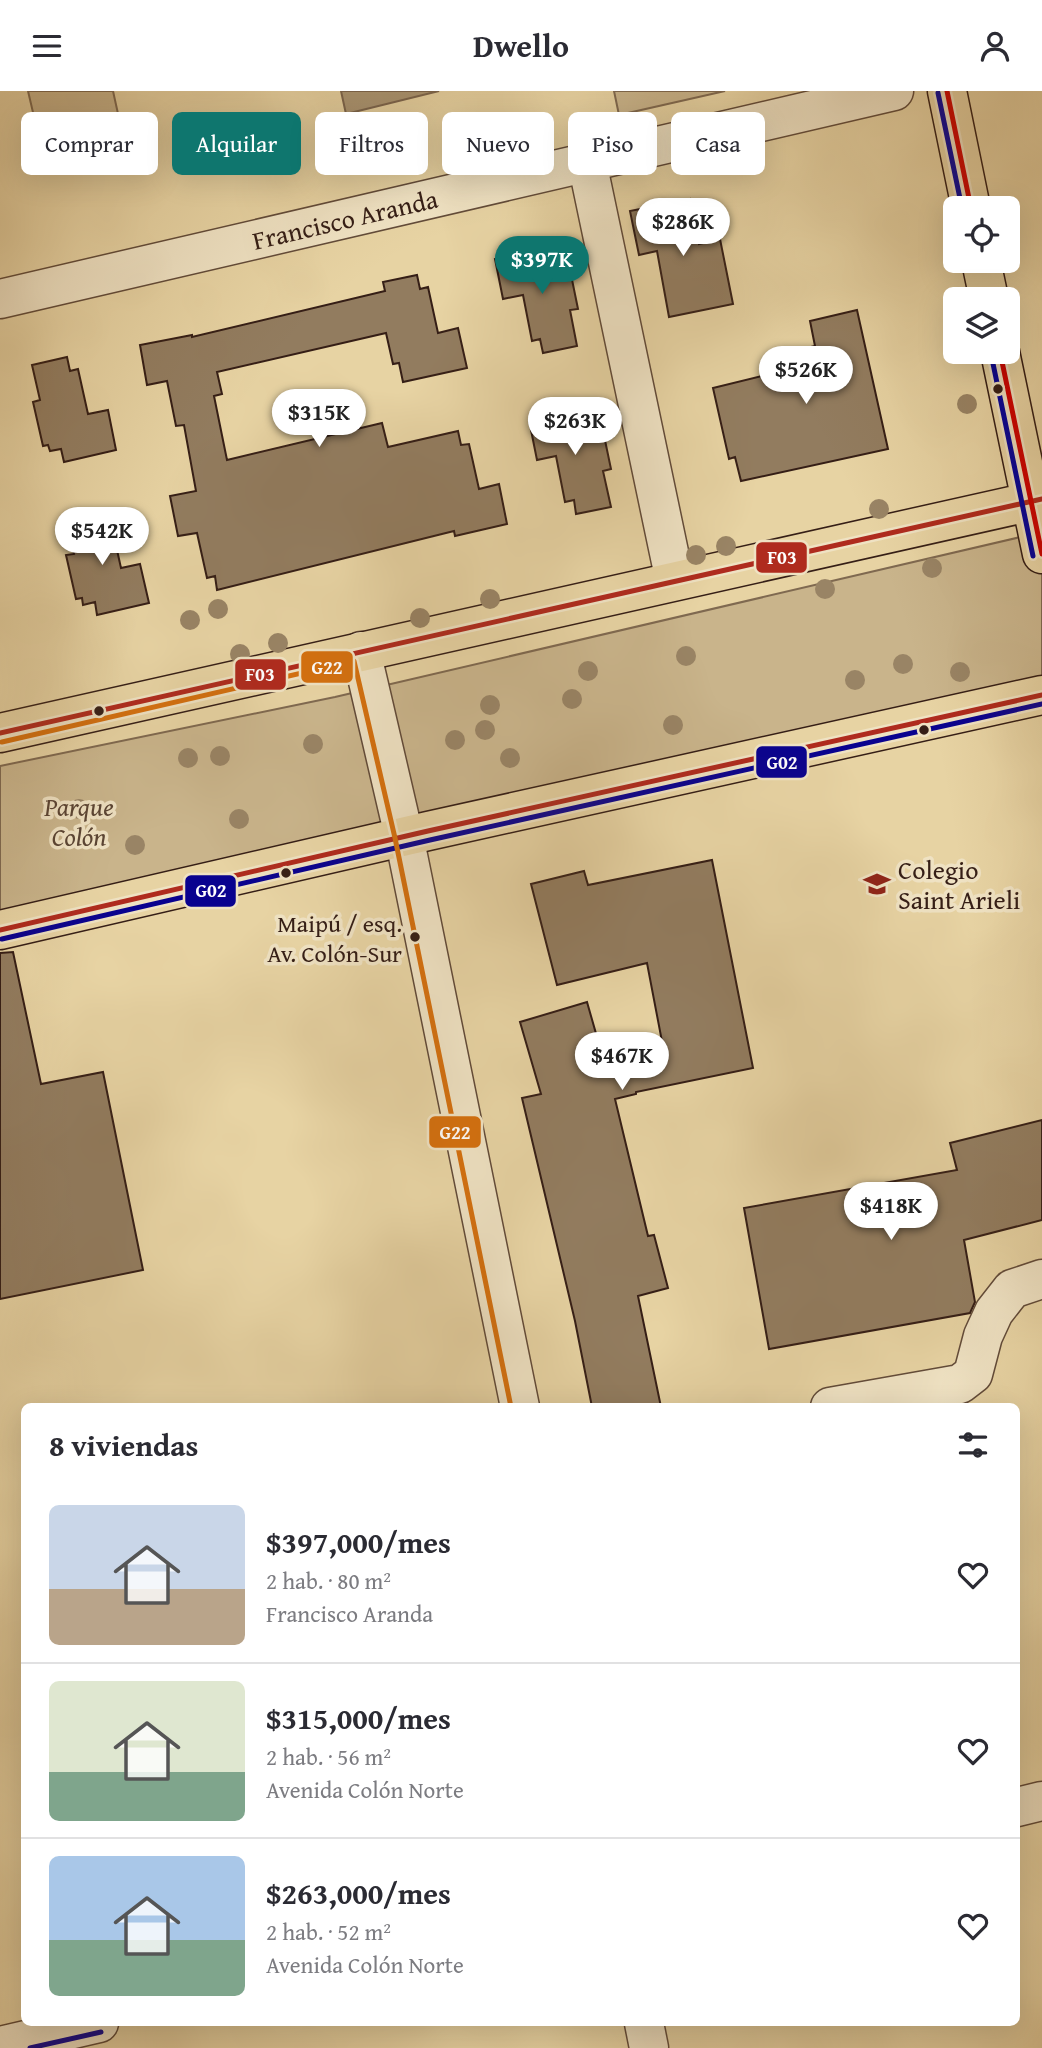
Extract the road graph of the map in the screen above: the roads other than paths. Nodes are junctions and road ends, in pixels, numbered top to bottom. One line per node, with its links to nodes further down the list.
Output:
1 (894, 91): 3 (street, Francisco Aranda)
2 (947, 91): 6 (main road)
3 (657, 146)
4 (568, 166): 7 (street, Francisco Aranda)
5 (590, 175): 11 (street)
6 (969, 196)
7 (0, 299)
8 (1003, 364): 9 (main road)
9 (1036, 501): 10 (main road); 11 (main road)
10 (1042, 554)
11 (675, 582): 12 (main road)
12 (361, 650): 14 (main road); 15 (street)
13 (1042, 695): 15 (main road)
14 (0, 733)
15 (404, 837): 16 (main road); 18 (street)
16 (0, 930)
17 (1042, 1279): 19 (street)
18 (519, 1403)
19 (853, 1403)
20 (1042, 1801): 21 (street)
21 (1020, 1806)
22 (86, 2026): 24 (street)
23 (645, 2026): 25 (street)
24 (0, 2046)
25 (649, 2048)

